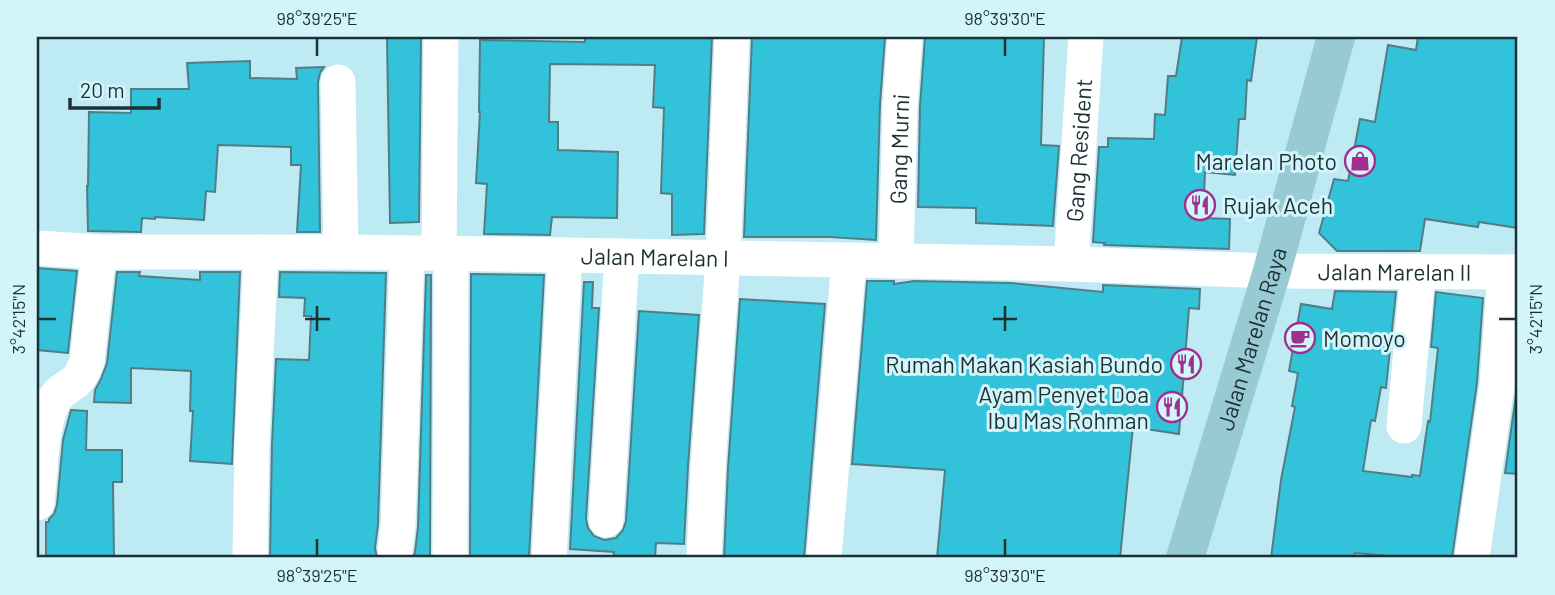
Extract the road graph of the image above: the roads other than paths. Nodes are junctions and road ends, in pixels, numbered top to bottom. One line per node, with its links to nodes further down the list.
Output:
1 (441, 37): 11 (street)
2 (732, 37): 14 (street)
3 (905, 37): 16 (street, Gang Murni)
4 (1086, 37): 17 (street, Gang Resident)
5 (1336, 37): 18 (main road, Jalan Marelan Raya)
6 (338, 82): 10 (street)
7 (37, 248): 8 (street, Jalan Marelan I)
8 (99, 252): 9 (street, Jalan Marelan I); 22 (street)
9 (261, 252): 10 (street, Jalan Marelan I); 25 (street)
10 (341, 252): 11 (street, Jalan Marelan I)
11 (432, 254): 12 (street, Jalan Marelan I); 24 (street); 26 (street)
12 (565, 255): 13 (street, Jalan Marelan I); 27 (street)
13 (622, 256): 14 (street, Jalan Marelan I); 23 (street)
14 (723, 258): 15 (street, Jalan Marelan I); 28 (street)
15 (849, 260): 16 (street, Jalan Marelan I); 29 (street)
16 (895, 261): 17 (street, Jalan Marelan I)
17 (1071, 264): 18 (street, Jalan Marelan I)
18 (1272, 271): 19 (street, Jalan Marelan II); 30 (main road, Jalan Marelan Raya)
19 (1418, 271): 20 (street, Jalan Marelan II); 21 (street)
20 (1512, 272): 31 (street)
21 (1404, 426)
22 (37, 503)
23 (606, 520)
24 (396, 550)
25 (250, 558)
26 (450, 558)
27 (549, 558)
28 (704, 558)
29 (824, 558)
30 (1185, 558)
31 (1472, 558)

